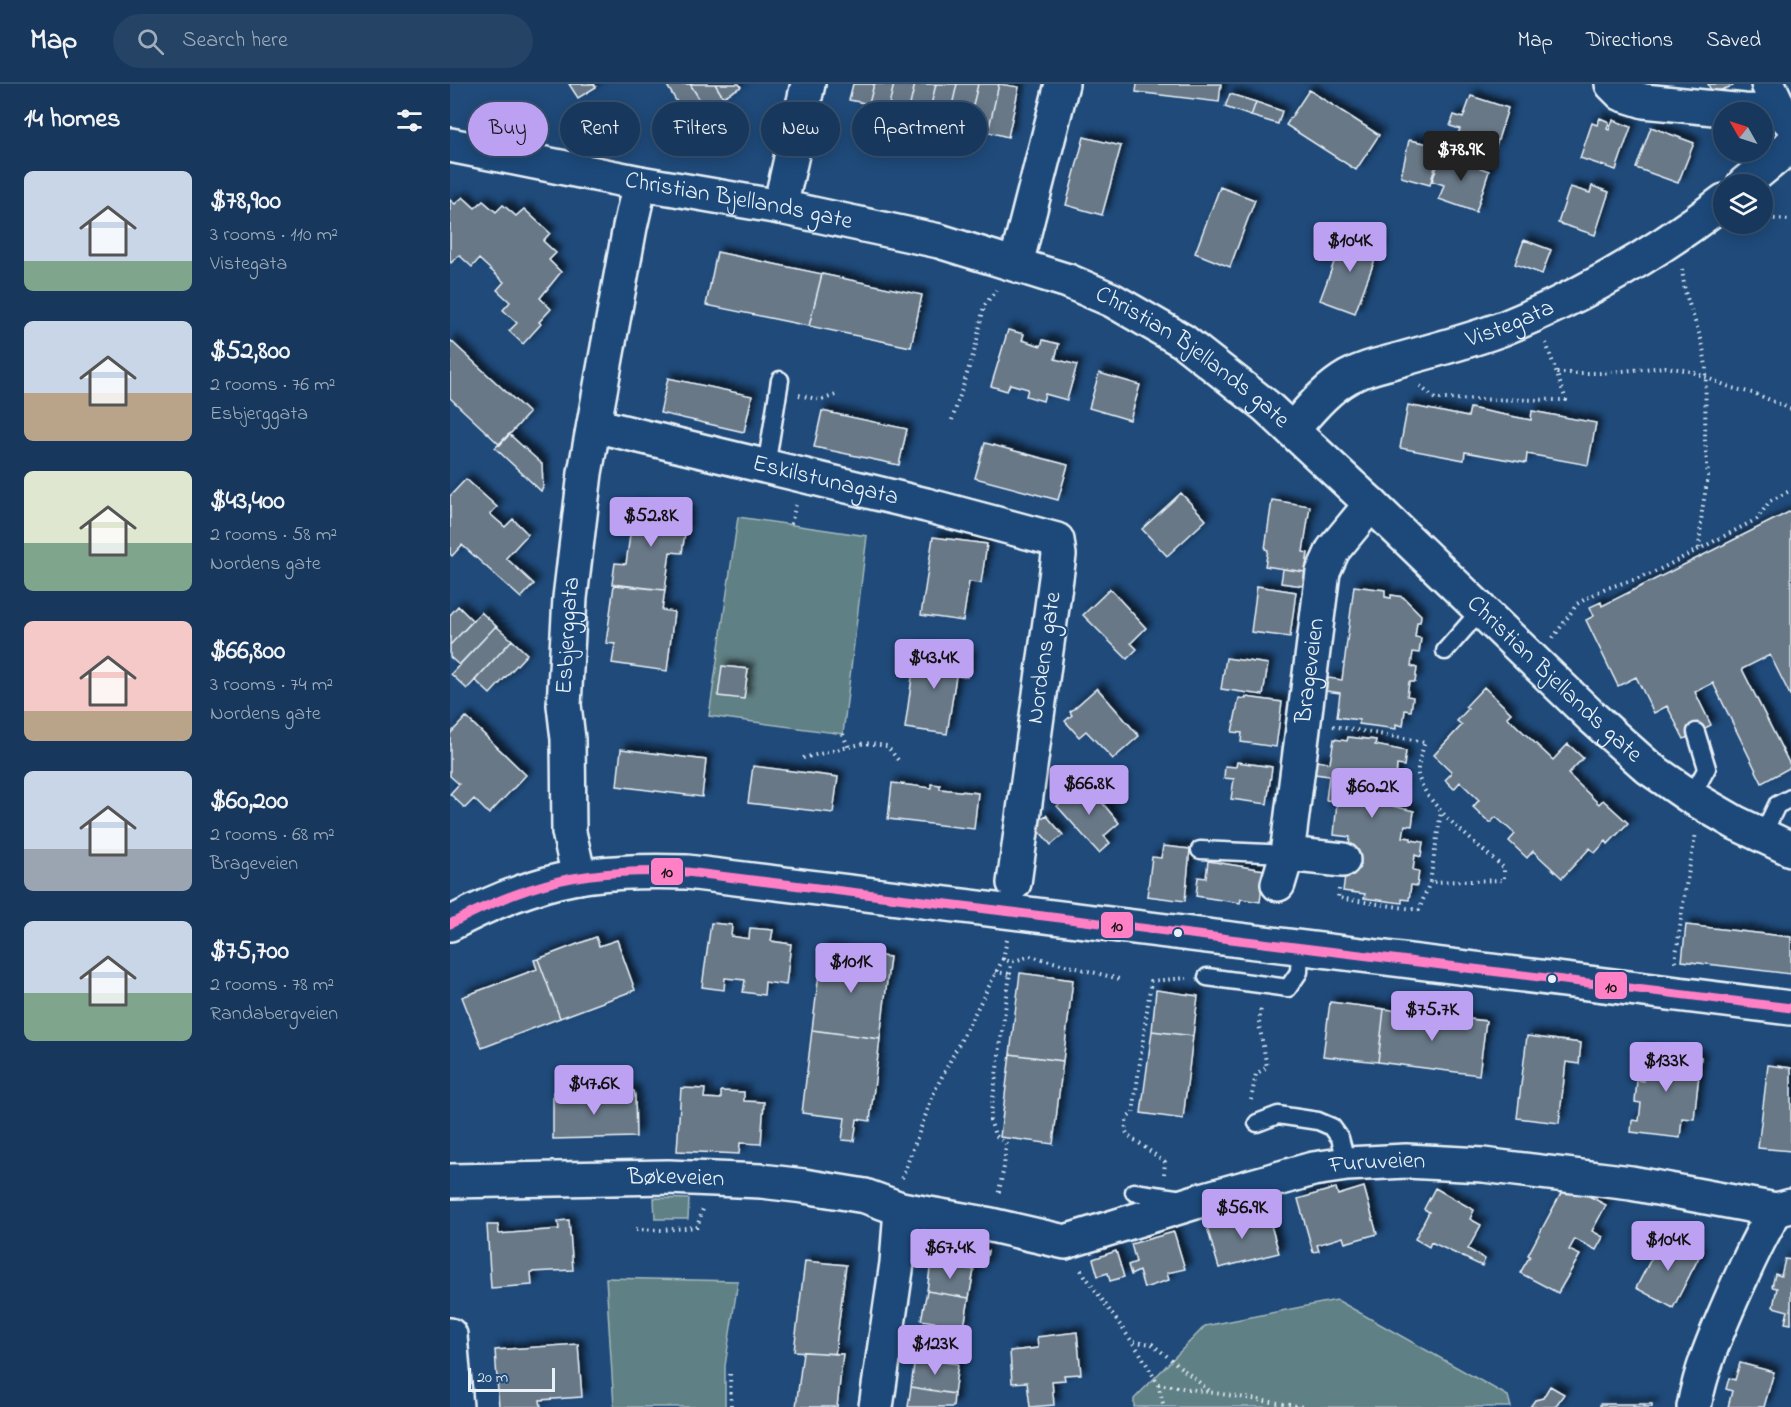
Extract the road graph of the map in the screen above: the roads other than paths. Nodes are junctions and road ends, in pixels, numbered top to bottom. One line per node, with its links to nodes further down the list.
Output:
1 (808, 84): 9 (street)
2 (1062, 84): 11 (street)
3 (1612, 84): 4 (street)
4 (1780, 106)
5 (450, 145): 8 (street, Christian Bjellands gate)
6 (1791, 145): 7 (street)
7 (1756, 174)
8 (640, 183): 9 (street, Christian Bjellands gate); 13 (street, Esbjerggata)
9 (780, 207): 11 (street, Christian Bjellands gate)
10 (1713, 208): 14 (street, Vistegata)
11 (1016, 264): 14 (street, Christian Bjellands gate)
12 (779, 385): 15 (lane)
13 (594, 425): 15 (street, Eskilstunagata); 27 (street, Esbjerggata)
14 (1292, 430): 16 (street, Christian Bjellands gate)
15 (766, 467): 17 (street, Eskilstunagata)
16 (1371, 504): 18 (street, Christian Bjellands gate); 26 (street, Brageveien)
17 (1057, 540): 28 (street, Nordens gate)
18 (1480, 611): 19 (lane); 22 (street, Christian Bjellands gate)
19 (1445, 651)
20 (1696, 732): 22 (lane)
21 (1791, 798): 23 (lane)
22 (1694, 810): 23 (street, Christian Bjellands gate)
23 (1776, 842)
24 (1200, 850): 26 (lane)
25 (1343, 860): 26 (street)
26 (1282, 869)
27 (579, 877): 29 (street); 30 (street)
28 (1014, 883)
29 (450, 924)
30 (1300, 946): 31 (lane); 32 (street)
31 (1207, 977)
32 (1791, 1008)
33 (1257, 1123): 34 (lane)
34 (1347, 1164): 37 (street, Furuveien); 39 (street, Furuveien)
35 (450, 1181): 38 (street, Bøkeveien)
36 (1134, 1192): 39 (lane)
37 (1784, 1208): 43 (street)
38 (901, 1209): 39 (street, Furuveien); 42 (street)
39 (1170, 1210)
40 (450, 1335): 41 (street)
41 (456, 1407)
42 (876, 1407)
43 (1694, 1407)

